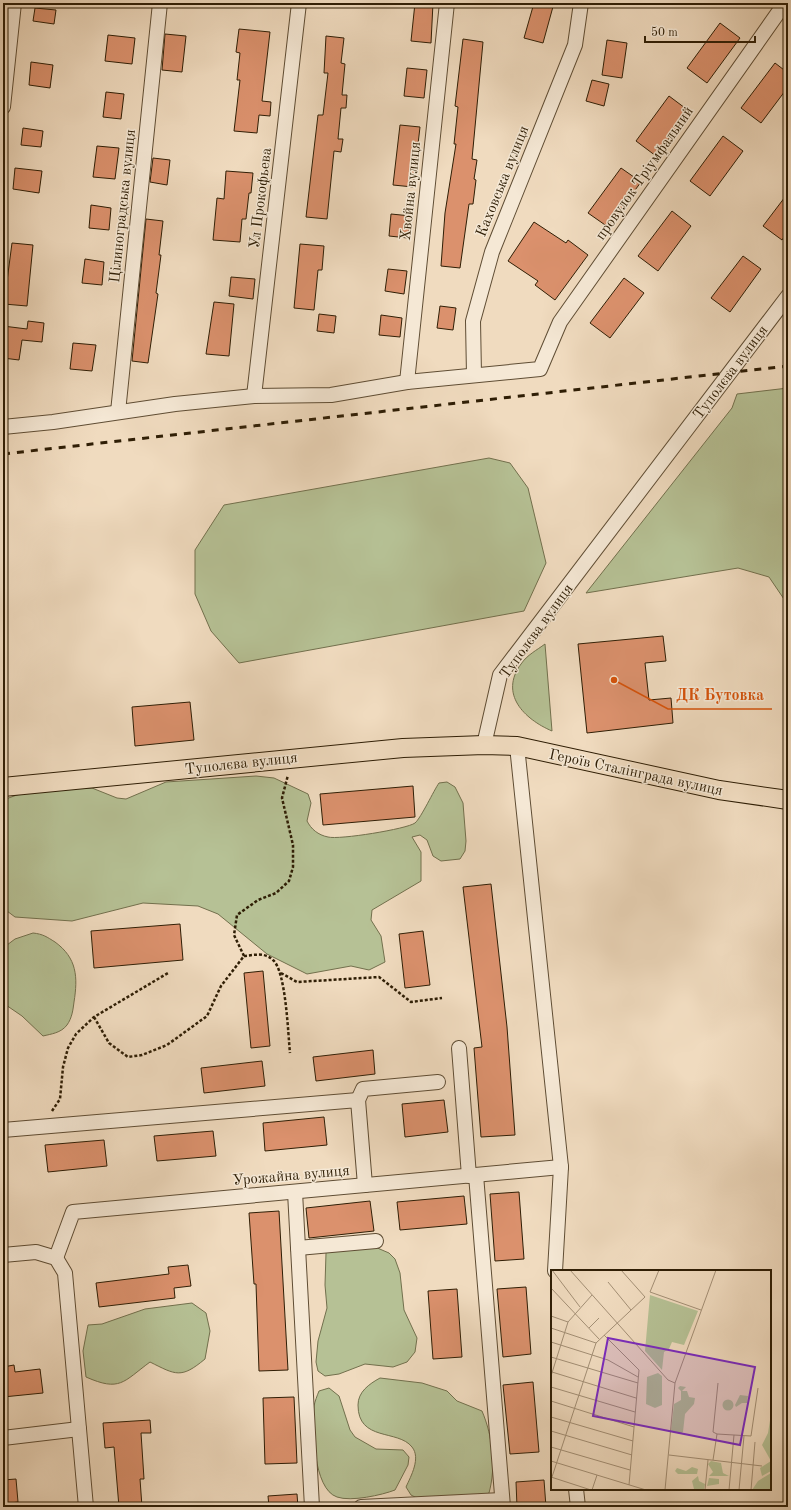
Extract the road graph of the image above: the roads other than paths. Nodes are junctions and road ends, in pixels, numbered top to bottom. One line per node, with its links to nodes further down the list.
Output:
1 (14, 3): 7 (street)
2 (160, 3): 12 (street, Цілиноградська вулиця)
3 (299, 3): 11 (street, Ул Прокофьева)
4 (447, 3): 10 (street, Хвойна вулиця)
5 (581, 3): 9 (street, Каховська вулиця)
6 (785, 3): 9 (street, провулок Тріумфальний)
7 (3, 108)
8 (788, 296): 14 (street, Туполєва вулиця)
9 (474, 375): 10 (street)
10 (407, 382): 11 (street)
11 (254, 396): 12 (street)
12 (118, 412): 13 (street)
13 (3, 427)
14 (484, 745): 15 (main road, Героїв Сталінграда вулиця); 16 (main road, Туполєва вулиця)
15 (517, 746): 17 (main road, Героїв Сталінграда вулиця); 22 (street)
16 (3, 787)
17 (788, 800)
18 (459, 1048): 23 (street)
19 (438, 1082): 20 (street)
20 (358, 1100): 21 (street); 24 (street)
21 (3, 1130)
22 (561, 1167): 23 (street, Урожайна вулиця); 30 (street)
23 (472, 1175): 24 (street, Урожайна вулиця); 34 (street)
24 (366, 1185): 25 (street, Урожайна вулиця)
25 (295, 1192): 27 (street); 29 (street, Урожайна вулиця)
26 (376, 1240): 27 (street)
27 (298, 1248): 36 (street)
28 (3, 1255): 29 (street)
29 (56, 1258): 31 (street)
30 (555, 1270)
31 (79, 1429): 32 (street); 35 (street)
32 (3, 1438)
33 (576, 1490): 38 (street)
34 (502, 1504): 37 (street)
35 (86, 1507)
36 (312, 1507)
37 (361, 1507)
38 (578, 1507)

